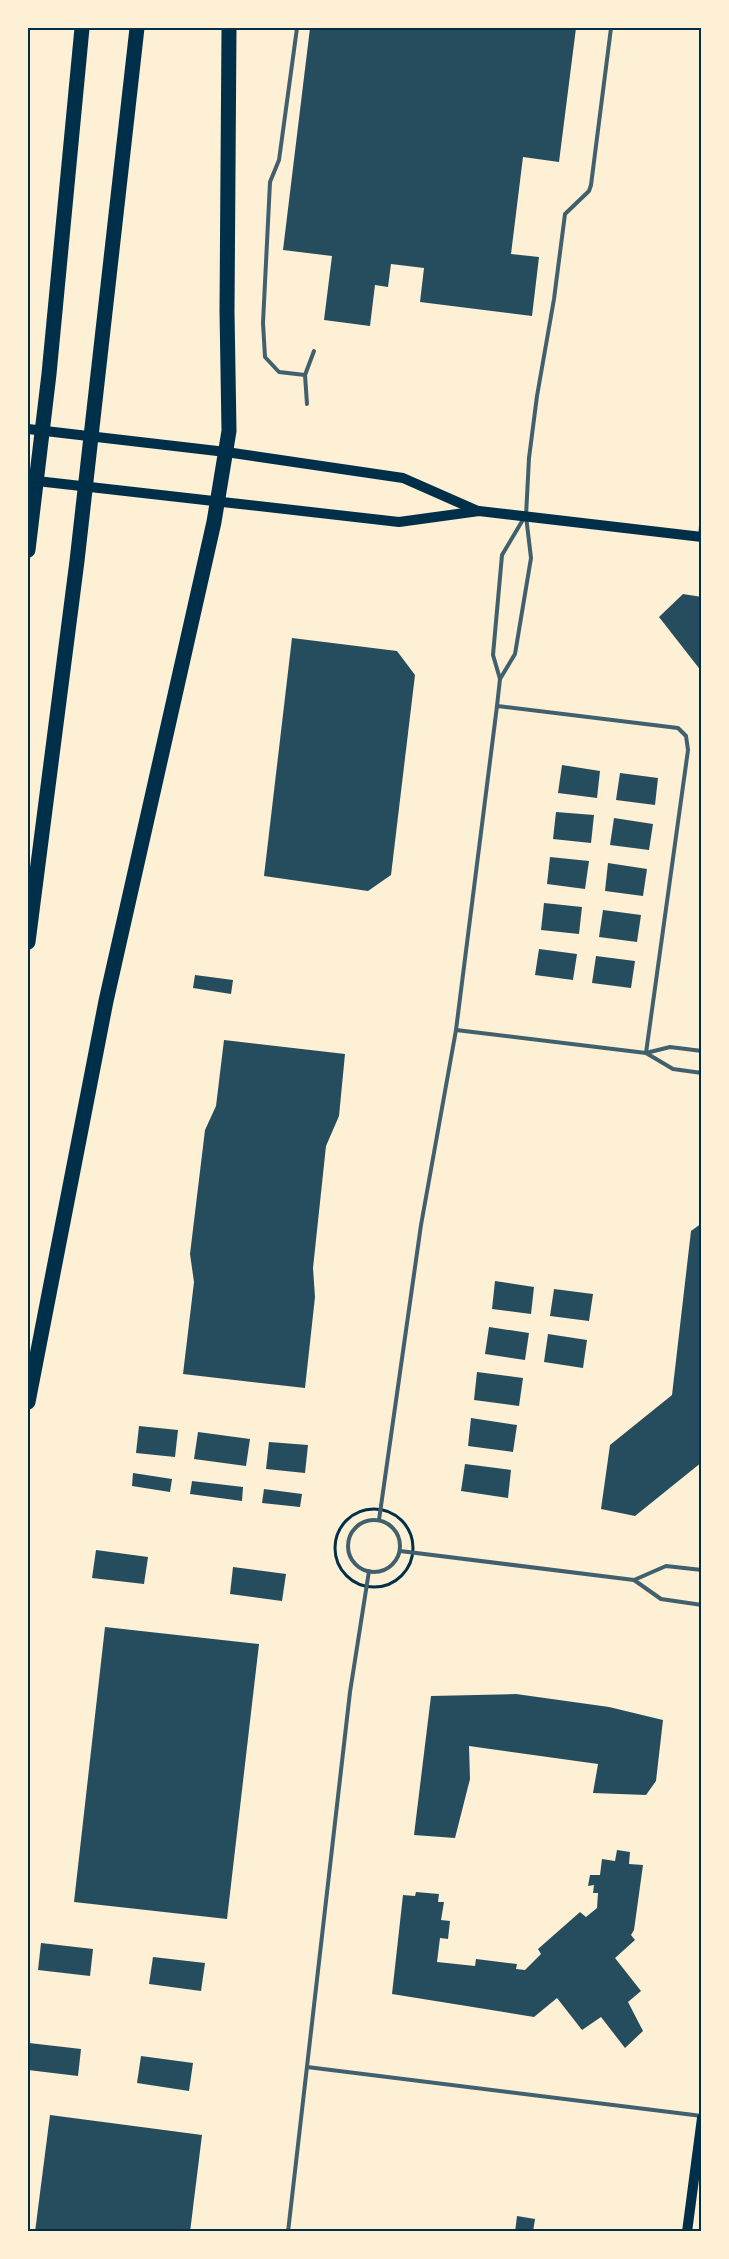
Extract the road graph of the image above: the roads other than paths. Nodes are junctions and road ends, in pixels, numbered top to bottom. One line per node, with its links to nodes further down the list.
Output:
1 (82, 28): 17 (highway)
2 (137, 28): 20 (highway)
3 (229, 28): 10 (highway)
4 (297, 28): 7 (lane)
5 (612, 28): 15 (lane)
6 (314, 351): 7 (lane)
7 (305, 375): 8 (lane)
8 (307, 404)
9 (28, 429): 10 (main road)
10 (226, 452): 12 (highway); 13 (main road)
11 (28, 480): 12 (main road)
12 (218, 503): 13 (main road); 25 (highway)
13 (479, 511): 15 (main road)
14 (702, 514): 16 (lane)
15 (526, 516): 16 (main road); 18 (lane); 18 (lane)
16 (701, 537)
17 (28, 550)
18 (500, 679): 19 (lane)
19 (497, 706): 21 (lane); 23 (lane)
20 (28, 942)
21 (456, 1030): 23 (lane); 26 (lane)
22 (702, 1051): 23 (lane)
23 (646, 1053): 24 (lane)
24 (702, 1073)
25 (28, 1402)
26 (379, 1520): 27 (lane); 29 (lane)
27 (400, 1551): 29 (lane); 30 (lane)
28 (702, 1570): 30 (lane)
29 (369, 1571): 32 (lane)
30 (634, 1580): 31 (lane)
31 (702, 1605)
32 (307, 2067): 33 (lane); 34 (lane)
33 (702, 2117): 35 (main road)
34 (288, 2232)
35 (686, 2232)

